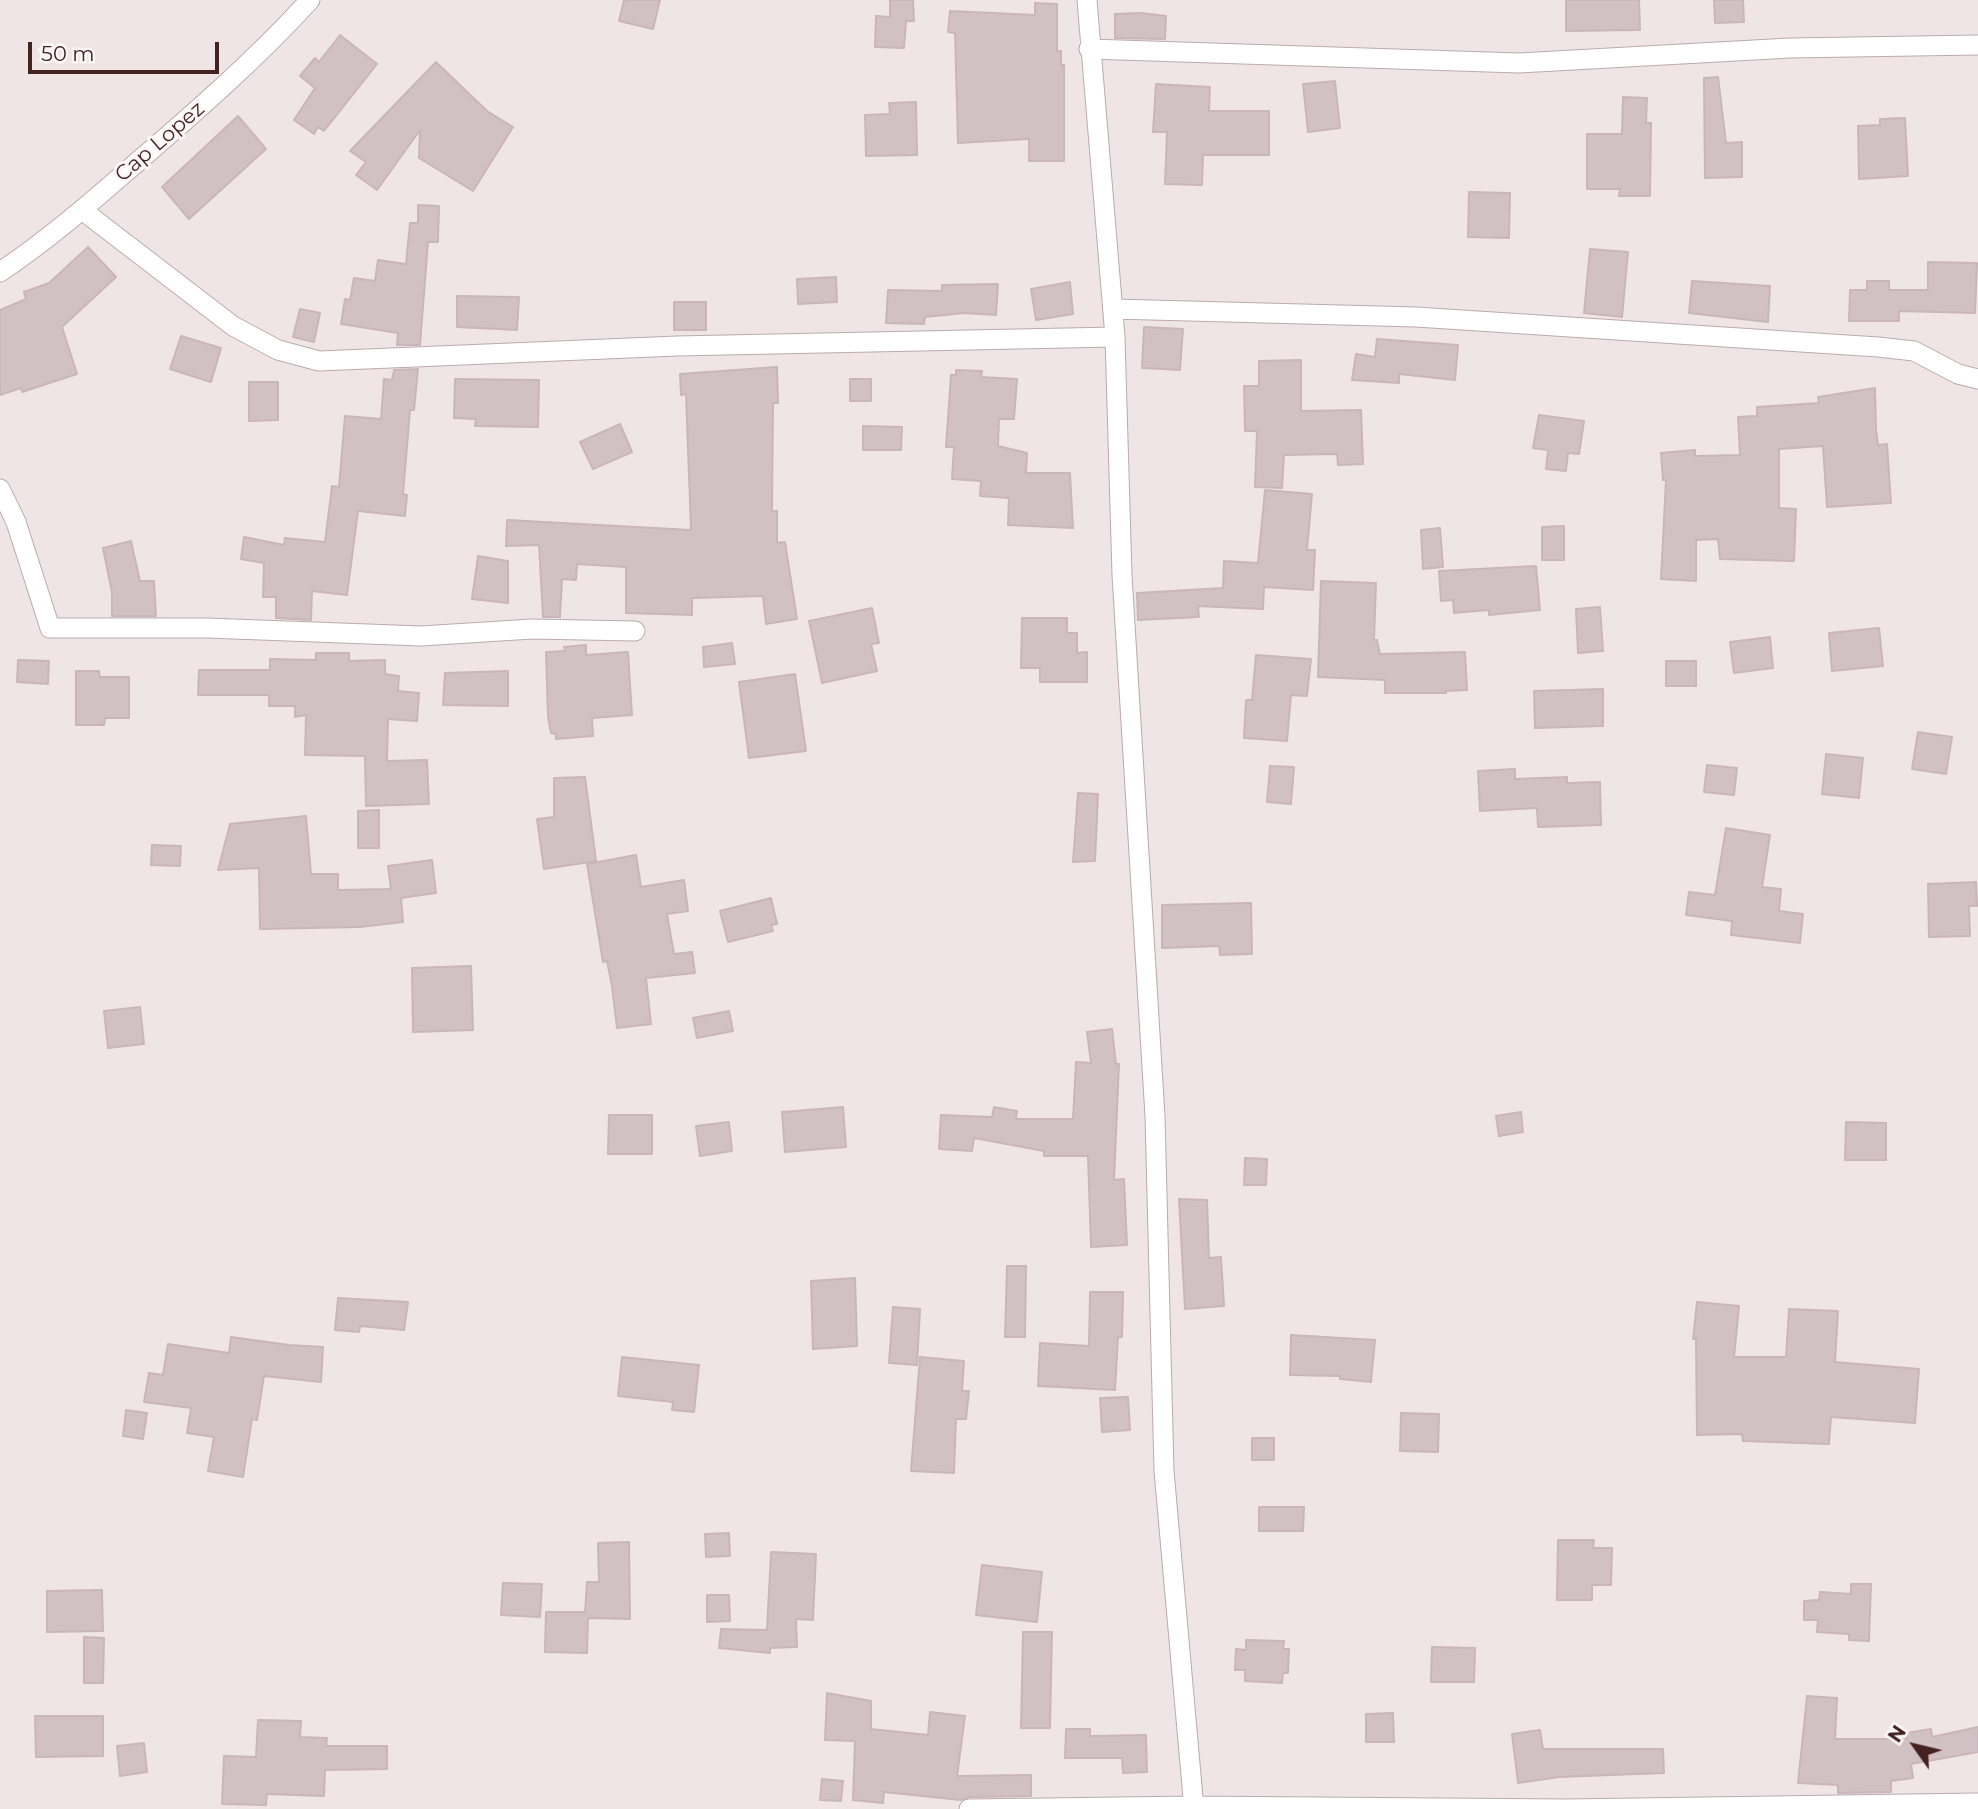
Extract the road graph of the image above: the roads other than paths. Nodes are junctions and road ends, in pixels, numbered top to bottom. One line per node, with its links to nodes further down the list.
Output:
1 (310, 0): 5 (street, Cap Lopez)
2 (1087, 0): 4 (street)
3 (1978, 45): 4 (street)
4 (1089, 49): 7 (street)
5 (82, 210): 6 (street, Cap Lopez); 8 (street)
6 (0, 272)
7 (1113, 309): 8 (street); 9 (street)
8 (1115, 337): 13 (street)
9 (1978, 379)
10 (0, 489): 11 (street)
11 (635, 631)
12 (1978, 1802): 13 (street)
13 (1193, 1807): 14 (street)
14 (968, 1809)

